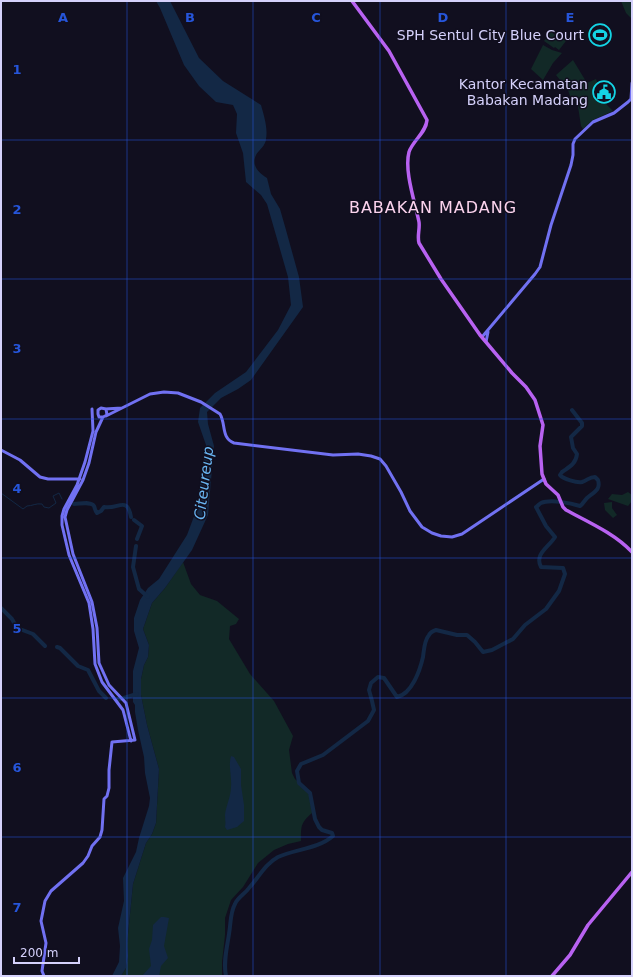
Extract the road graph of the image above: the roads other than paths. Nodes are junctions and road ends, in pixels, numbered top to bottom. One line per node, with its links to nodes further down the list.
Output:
1 (352, 1): 4 (main road)
2 (632, 83): 3 (street)
3 (489, 330): 4 (street); 5 (street)
4 (482, 337): 5 (main road)
5 (486, 342): 12 (main road)
6 (123, 408): 8 (street); 9 (street); 12 (street)
7 (92, 409): 11 (street)
8 (105, 409): 9 (street); 9 (street)
9 (105, 417): 13 (street)
10 (1, 450): 11 (street)
11 (79, 478): 13 (street); 15 (street)
12 (544, 479): 14 (main road)
13 (83, 480): 15 (street)
14 (632, 552)
15 (131, 741): 17 (street)
16 (632, 872): 18 (main road)
17 (44, 976)
18 (552, 976)

